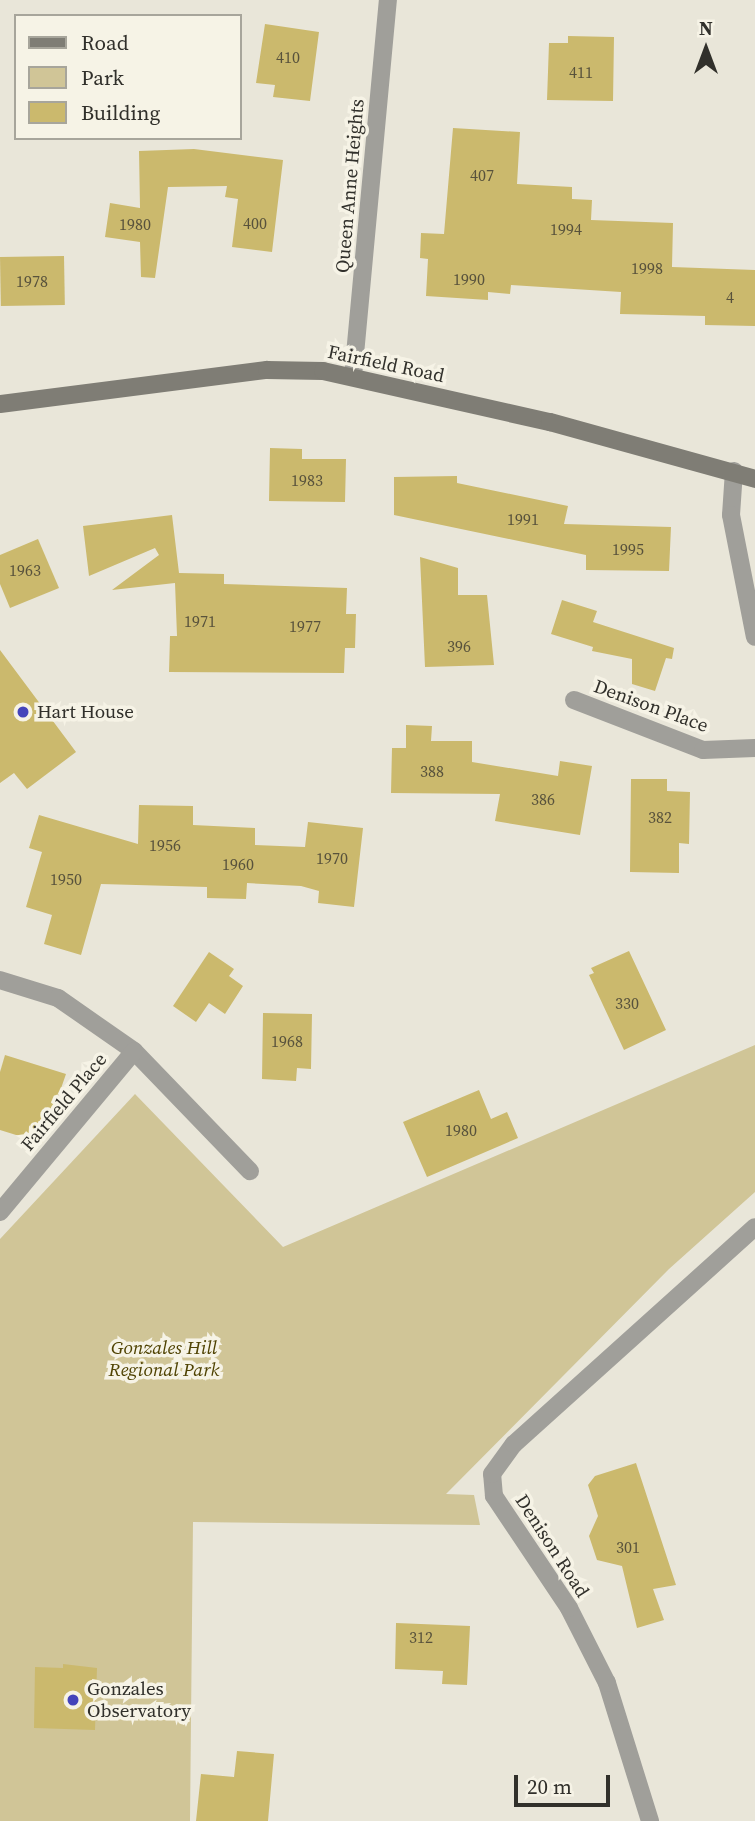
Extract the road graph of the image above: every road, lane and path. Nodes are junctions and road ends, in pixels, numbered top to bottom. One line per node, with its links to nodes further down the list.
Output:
1 (388, 0): 2 (street, Queen Anne Heights)
2 (353, 376): 3 (street, Fairfield Road); 4 (street, Fairfield Road)
3 (0, 404)
4 (734, 471): 5 (street, Fairfield Road); 6 (street)
5 (755, 479)
6 (755, 637)
7 (574, 700): 8 (street, Denison Place)
8 (755, 748)
9 (0, 980): 10 (street, Fairfield Place)
10 (134, 1051): 11 (street, Fairfield Place); 12 (street, Fairfield Place)
11 (250, 1171)
12 (0, 1212)
13 (755, 1227): 14 (street, Denison Road)
14 (650, 1821)

